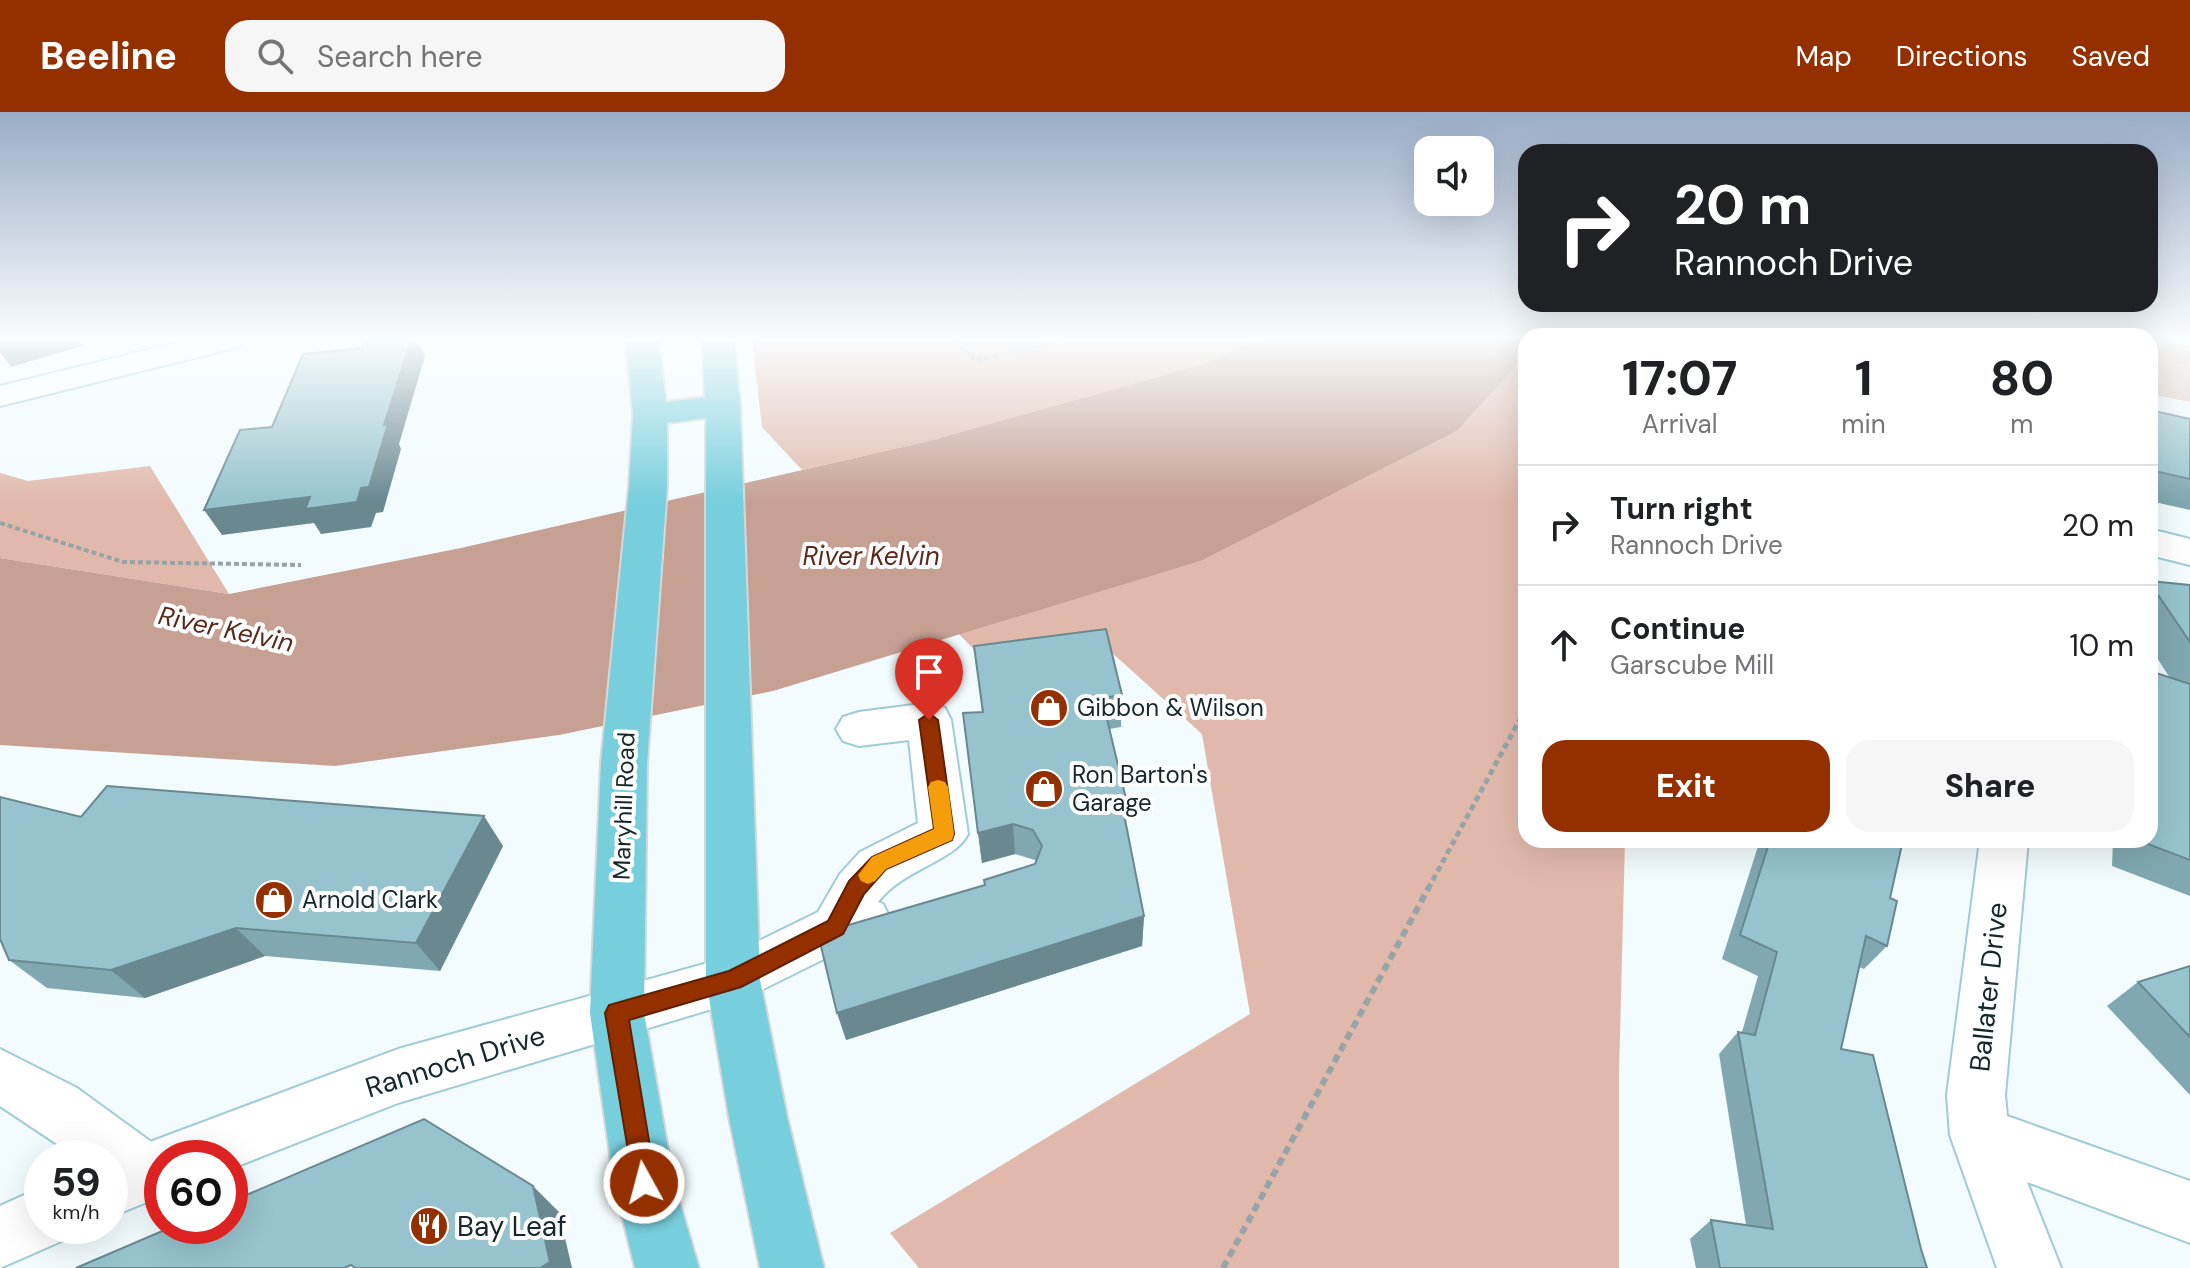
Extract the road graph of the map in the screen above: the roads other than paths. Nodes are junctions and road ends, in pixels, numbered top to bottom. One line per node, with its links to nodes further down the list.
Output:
1 (648, 394): 4 (main road, Maryhill Road)
2 (722, 394): 3 (main road)
3 (723, 405): 4 (main road); 11 (main road)
4 (650, 415): 12 (main road, Maryhill Road)
5 (2158, 544): 6 (street)
6 (2190, 552)
7 (859, 729): 10 (street)
8 (2003, 848): 14 (street, Ballater Drive)
9 (911, 907): 10 (street, Rannoch Drive)
10 (836, 928): 11 (street, Rannoch Drive)
11 (733, 980): 12 (street, Rannoch Drive); 21 (main road)
12 (617, 1013): 15 (street, Rannoch Drive); 20 (main road, Maryhill Road)
13 (0, 1076): 16 (street)
14 (1979, 1135): 17 (street); 22 (street, Ballater Drive)
15 (229, 1140)
16 (144, 1167)
17 (2190, 1212)
18 (24, 1227): 19 (street)
19 (0, 1238)
20 (667, 1268)
21 (792, 1268)
22 (2029, 1268)

